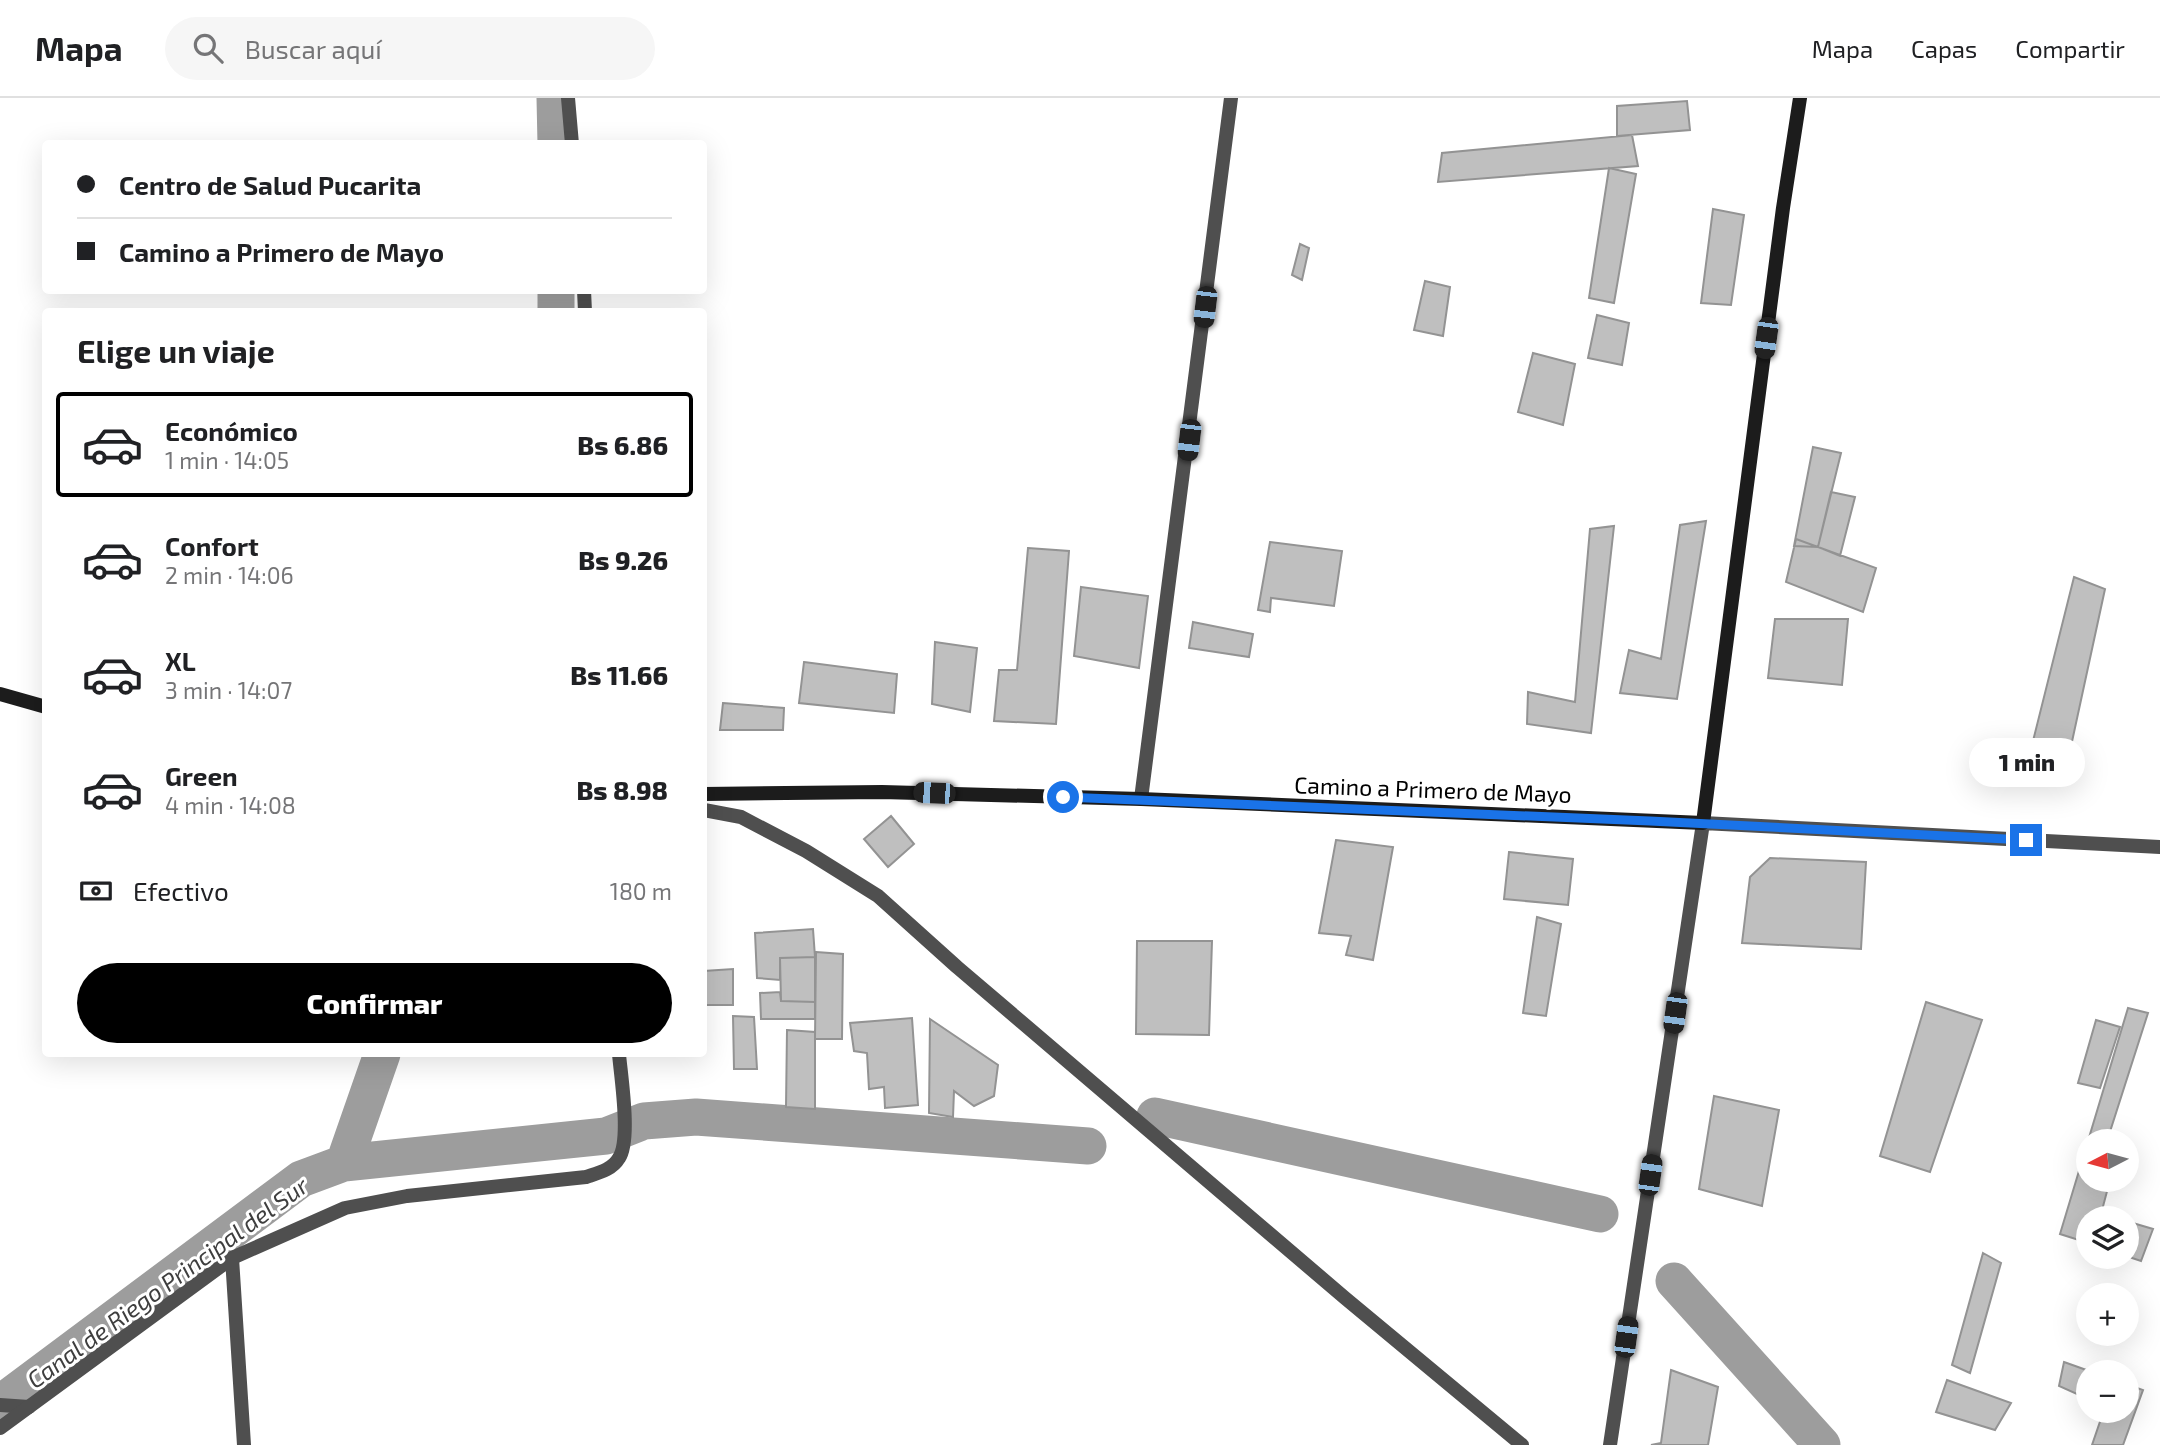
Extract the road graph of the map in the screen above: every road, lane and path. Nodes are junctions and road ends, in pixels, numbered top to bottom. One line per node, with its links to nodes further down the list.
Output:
1 (568, 98): 4 (street)
2 (1231, 98): 8 (street)
3 (1800, 98): 10 (main road)
4 (572, 140)
5 (0, 694): 6 (main road)
6 (42, 706)
7 (707, 794): 8 (main road, Camino a Primero de Mayo)
8 (1141, 799): 10 (main road, Camino a Primero de Mayo)
9 (707, 811): 18 (street)
10 (1703, 824): 11 (street, Camino a Primero de Mayo); 19 (street)
11 (2160, 847)
12 (619, 1057): 13 (street)
13 (232, 1258): 15 (street); 17 (street)
14 (0, 1405): 15 (street)
15 (29, 1406): 16 (street)
16 (0, 1428)
17 (244, 1445)
18 (1522, 1445)
19 (1610, 1445)

